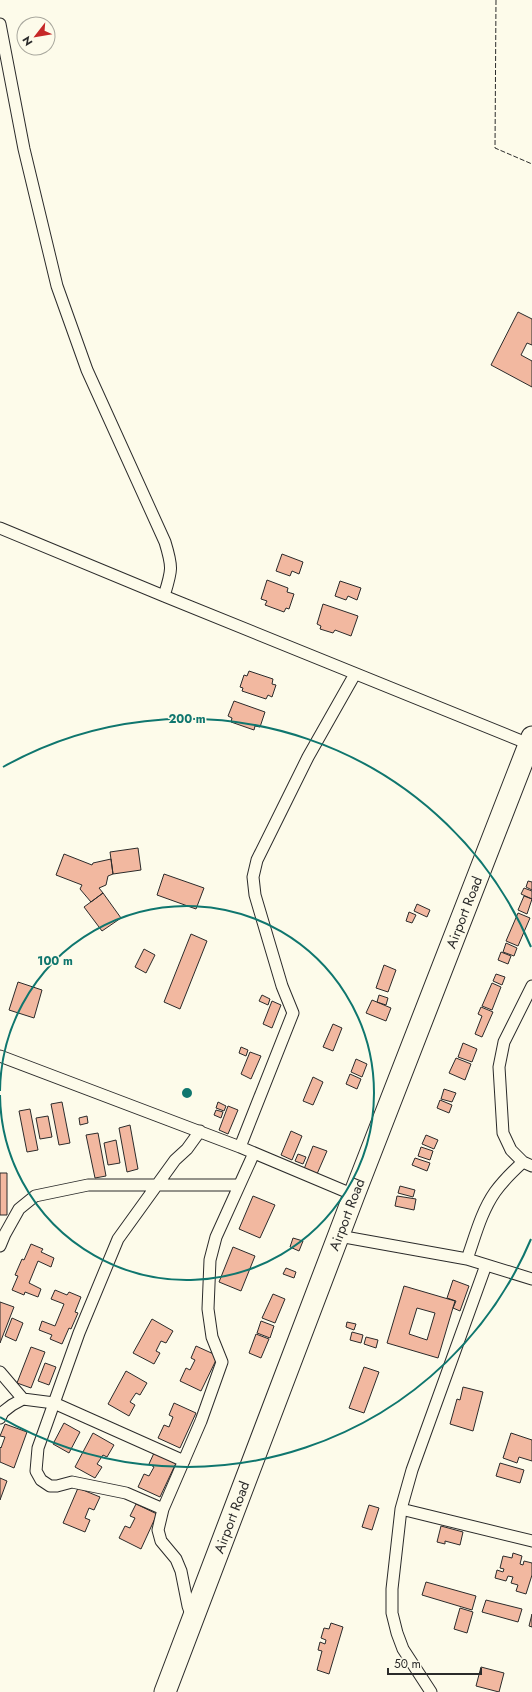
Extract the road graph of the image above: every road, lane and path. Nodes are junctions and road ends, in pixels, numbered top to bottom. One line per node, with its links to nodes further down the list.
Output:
1 (0, 24): 3 (street)
2 (0, 528): 3 (street)
3 (164, 596): 4 (street)
4 (355, 674): 5 (street); 9 (street)
5 (531, 741): 14 (highway, Airport Road)
6 (532, 986): 11 (street)
7 (0, 1056): 8 (street)
8 (200, 1131): 9 (street); 12 (street)
9 (240, 1147): 10 (street)
10 (254, 1153): 13 (street); 14 (street)
11 (527, 1164): 17 (street)
12 (157, 1185): 13 (street); 16 (street); 22 (street)
13 (239, 1185): 24 (street)
14 (354, 1194): 15 (highway, Airport Road)
15 (339, 1236): 17 (street); 28 (highway, Airport Road)
16 (0, 1246)
17 (467, 1259): 18 (street)
18 (486, 1265): 19 (street); 26 (street)
19 (532, 1279)
20 (0, 1372): 21 (street)
21 (23, 1399): 22 (street); 23 (street)
22 (54, 1403): 24 (street); 25 (street)
23 (0, 1418)
24 (184, 1461): 25 (street)
25 (163, 1509): 28 (street)
26 (401, 1509): 27 (street); 30 (street)
27 (532, 1541)
28 (192, 1619): 29 (highway, Airport Road)
29 (165, 1692)
30 (431, 1692)

